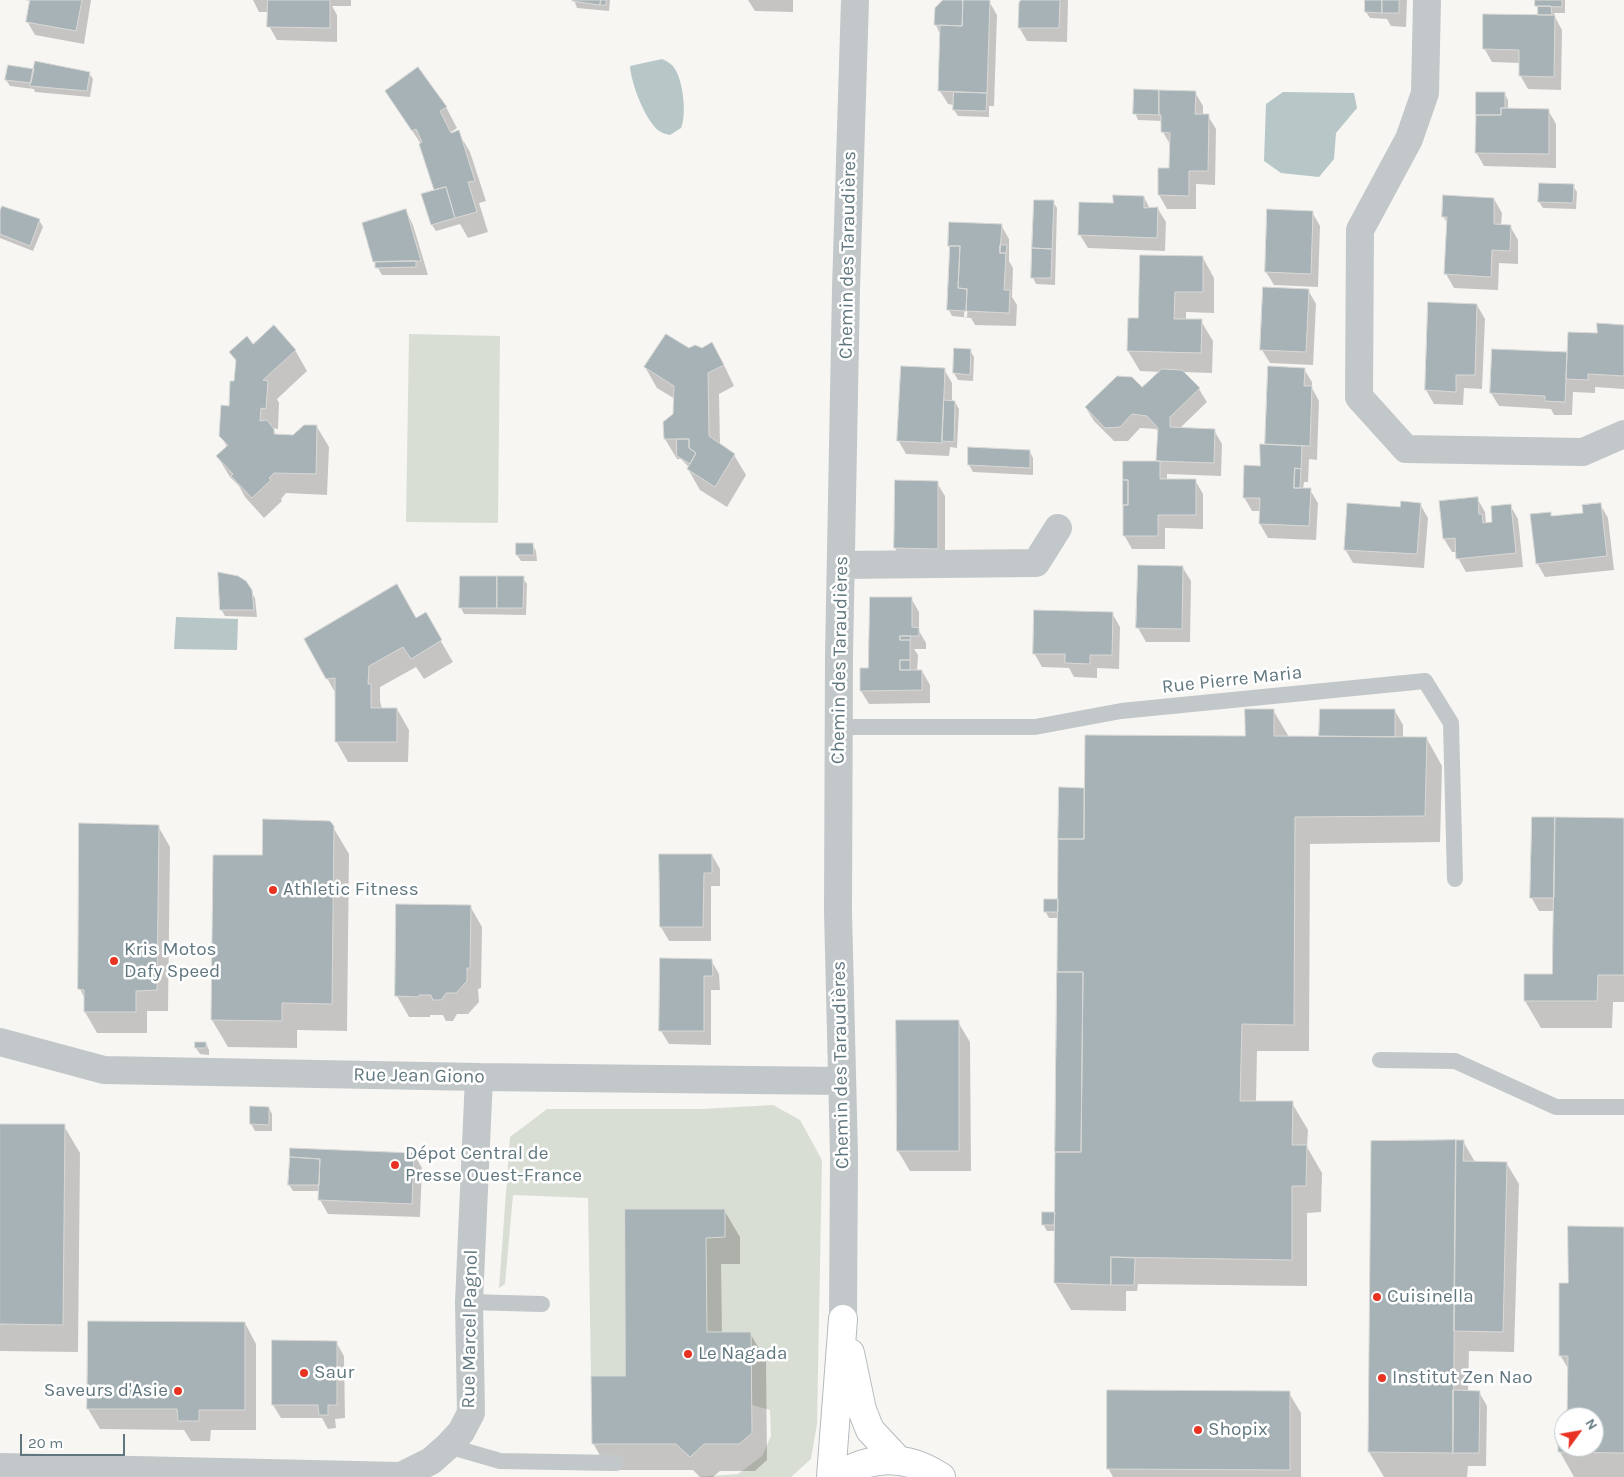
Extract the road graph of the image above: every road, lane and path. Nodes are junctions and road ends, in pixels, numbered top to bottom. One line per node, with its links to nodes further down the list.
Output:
1 (854, 0): 5 (street, Chemin des Taraudières)
2 (1427, 0): 3 (street)
3 (1624, 434)
4 (1058, 528): 5 (street)
5 (841, 565): 6 (street, Chemin des Taraudières)
6 (839, 727): 7 (lane, Rue Pierre Maria); 11 (street, Chemin des Taraudières)
7 (1455, 879)
8 (0, 1042): 10 (street, Rue Jean Giono)
9 (1380, 1060): 12 (lane)
10 (479, 1077): 11 (street, Rue Jean Giono); 13 (street, Rue Marcel Pagnol)
11 (842, 1081): 15 (street, Chemin des Taraudières)
12 (1624, 1107)
13 (469, 1302): 14 (lane); 16 (street, Rue Marcel Pagnol)
14 (542, 1304)
15 (843, 1319): 17 (street, Chemin des Taraudières); 20 (street, Chemin des Taraudières)
16 (448, 1446): 18 (lane); 19 (street, Rue Marcel Pagnol)
17 (898, 1460): 21 (street); 22 (street)
18 (616, 1463)
19 (0, 1467)
20 (831, 1477)
21 (836, 1477)
22 (941, 1477)

